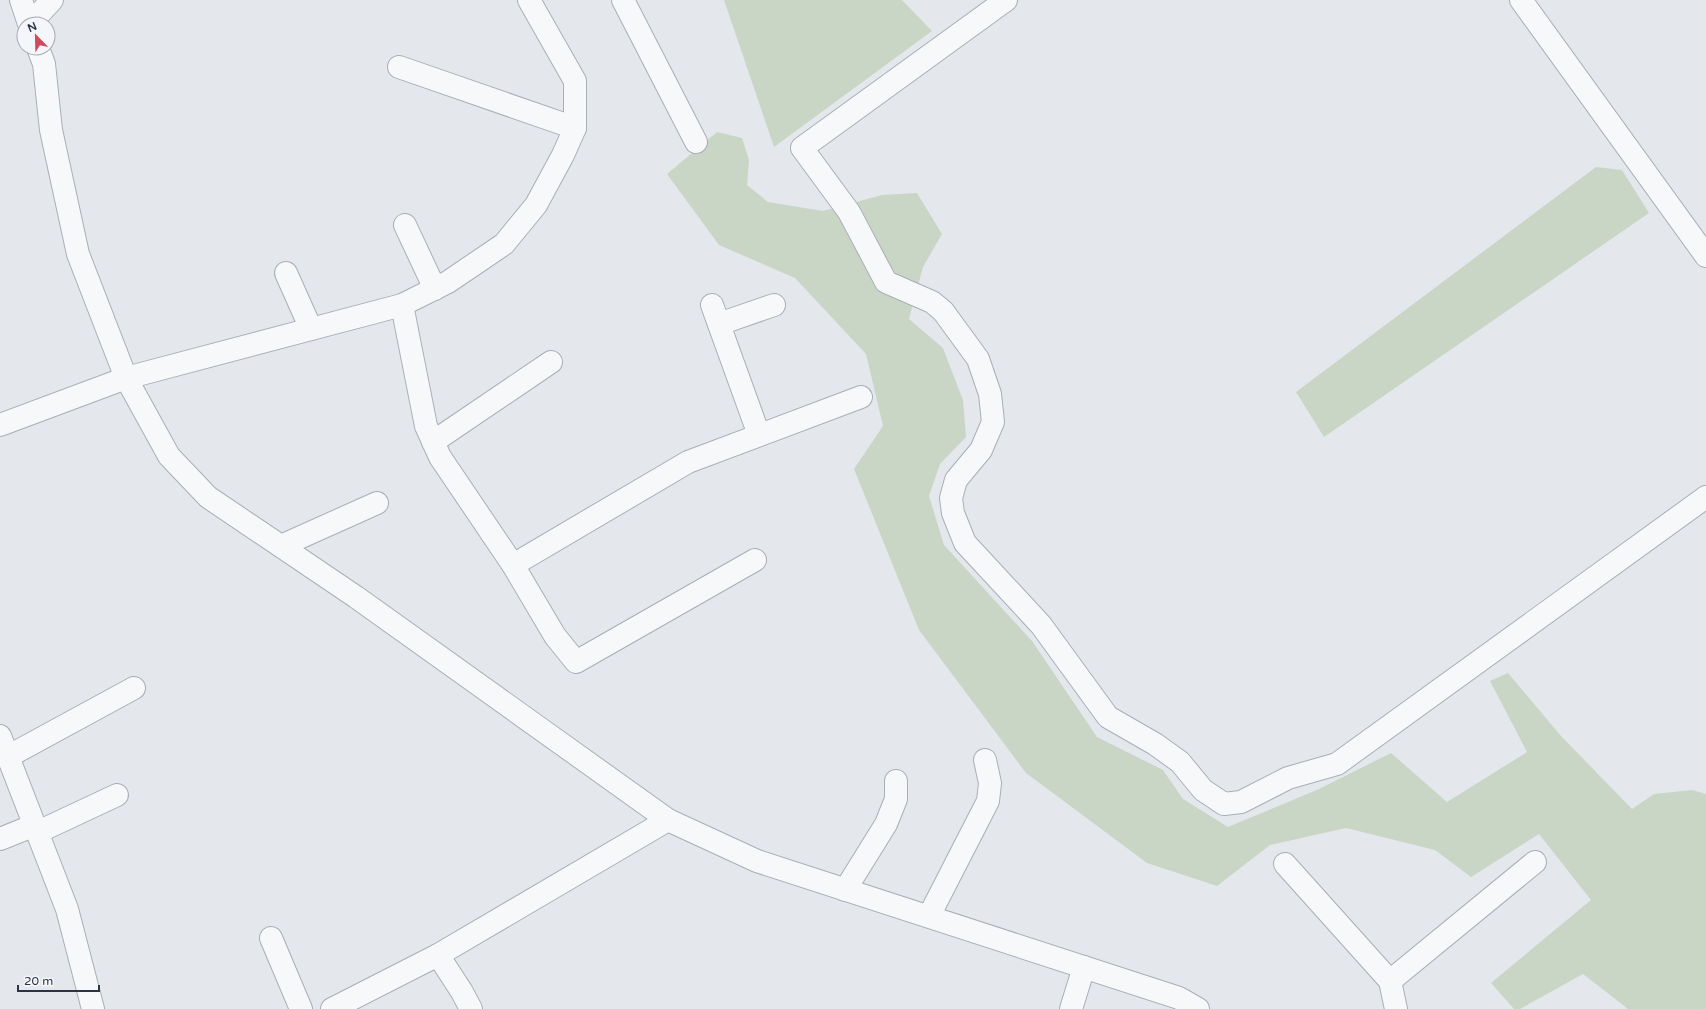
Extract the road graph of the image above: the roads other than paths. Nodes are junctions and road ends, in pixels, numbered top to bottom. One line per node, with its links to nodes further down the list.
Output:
1 (21, 0): 7 (street)
2 (52, 0): 8 (street)
3 (529, 0): 11 (street)
4 (623, 0): 12 (street)
5 (1006, 0): 26 (street)
6 (1521, 0): 14 (street)
7 (27, 16)
8 (37, 16)
9 (41, 56): 21 (street)
10 (399, 67): 11 (street)
11 (575, 128): 16 (street)
12 (696, 142)
13 (405, 225): 16 (street)
14 (1706, 256)
15 (286, 272): 19 (street)
16 (435, 289): 17 (street)
17 (402, 305): 19 (street); 25 (street)
18 (774, 305): 24 (street)
19 (311, 329): 21 (street)
20 (551, 362): 25 (street)
21 (126, 378): 23 (street); 28 (street)
22 (861, 397): 24 (street)
23 (0, 425)
24 (759, 435): 30 (street)
25 (433, 442): 30 (street)
26 (1706, 497)
27 (377, 503): 28 (street)
28 (281, 546): 37 (street)
29 (756, 560): 30 (street)
30 (513, 565)
31 (134, 688): 33 (street)
32 (0, 736): 33 (street)
33 (9, 756): 38 (street)
34 (985, 760): 43 (street)
35 (896, 781): 42 (street)
36 (117, 795): 38 (street)
37 (668, 820): 42 (street); 45 (street)
38 (36, 828): 39 (street); 48 (street)
39 (0, 838)
40 (1535, 862): 47 (street)
41 (1285, 864): 47 (street)
42 (845, 890): 43 (street)
43 (929, 916): 46 (street)
44 (271, 938): 49 (street)
45 (438, 955): 50 (street); 51 (street)
46 (1084, 967): 52 (street); 53 (street)
47 (1390, 981): 54 (street)
48 (93, 1009)
49 (300, 1009)
50 (332, 1009)
51 (471, 1009)
52 (1071, 1009)
53 (1198, 1009)
54 (1396, 1009)

